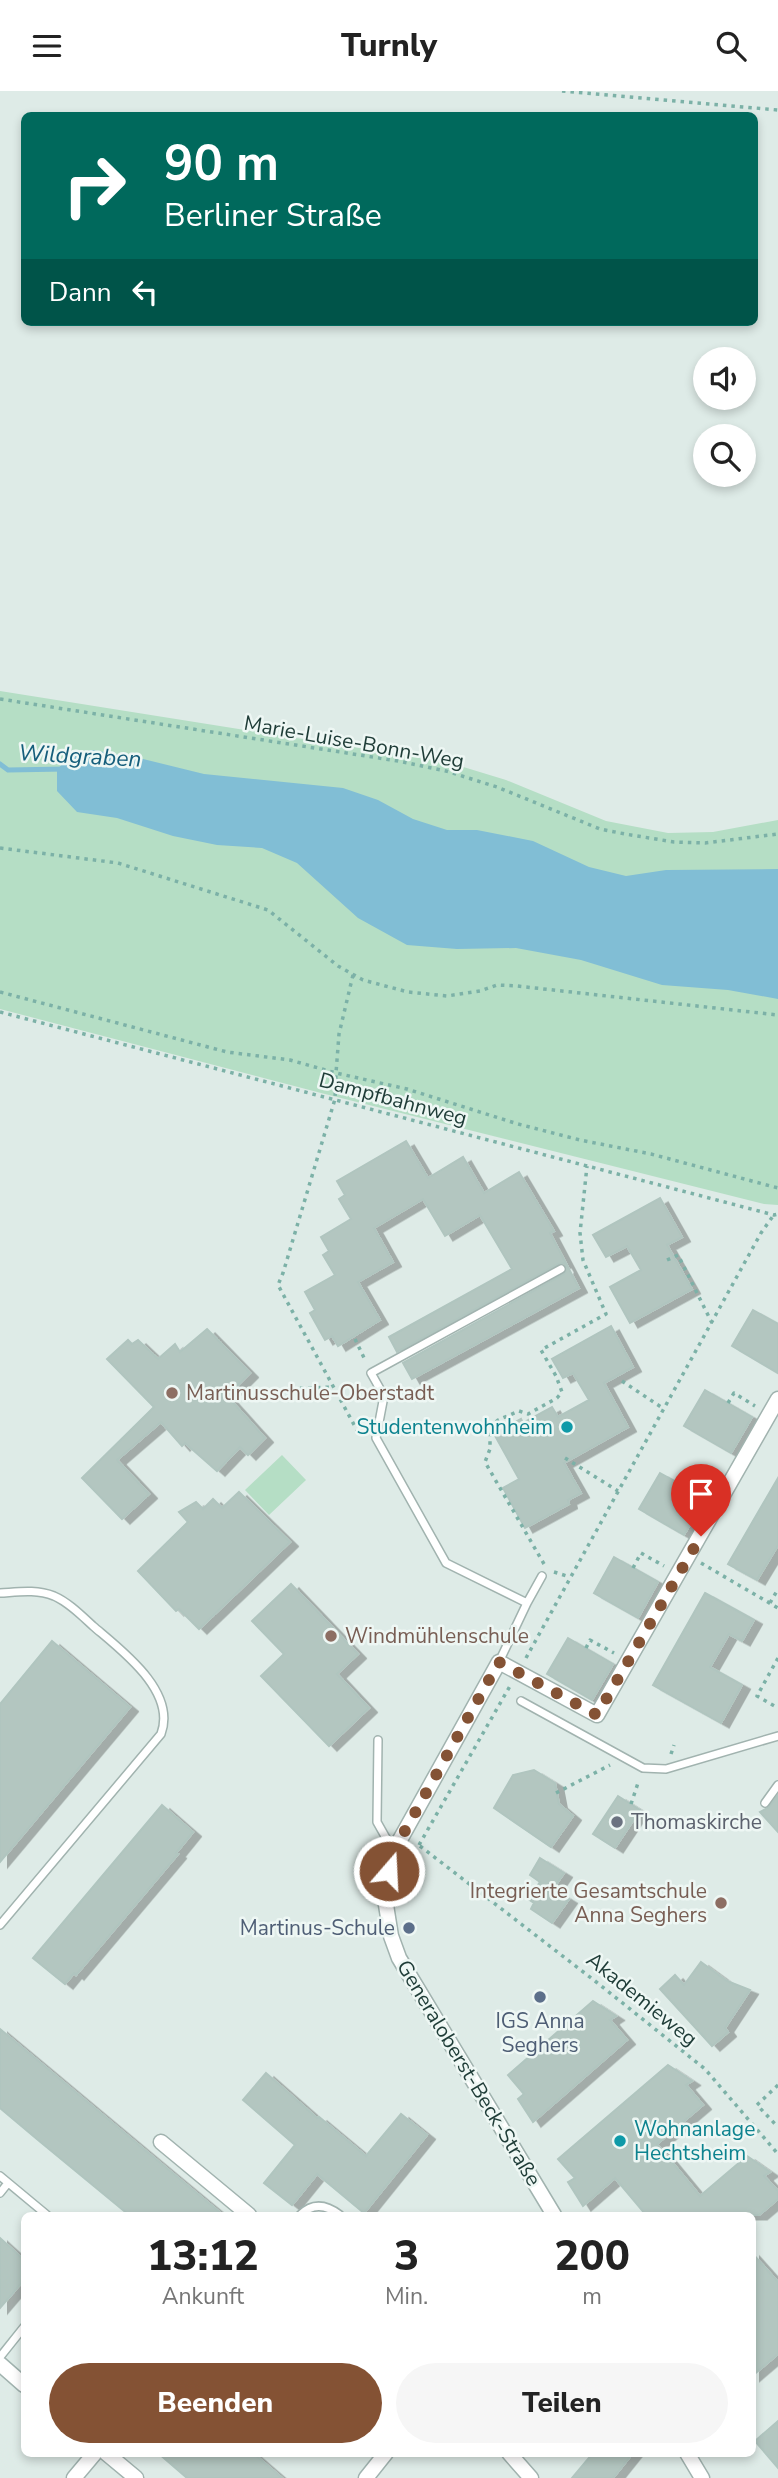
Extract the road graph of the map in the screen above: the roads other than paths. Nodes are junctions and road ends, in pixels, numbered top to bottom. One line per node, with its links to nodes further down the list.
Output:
1 (561, 1269): 5 (lane)
2 (778, 1399): 6 (street)
3 (544, 1572): 5 (lane)
4 (0, 1593): 13 (lane)
5 (527, 1604): 6 (lane)
6 (499, 1662): 12 (street, Generaloberst-Beck-Straße)
7 (522, 1701): 8 (lane)
8 (778, 1736)
9 (378, 1740): 12 (lane)
10 (778, 1785): 11 (lane)
11 (765, 1803)
12 (396, 1847): 22 (street, Generaloberst-Beck-Straße)
13 (0, 1925)
14 (161, 2142): 19 (street)
15 (0, 2176): 16 (lane)
16 (8, 2183): 17 (lane); 18 (lane)
17 (0, 2193)
18 (43, 2212)
19 (245, 2212)
20 (305, 2212): 21 (lane)
21 (334, 2212)
22 (552, 2212)
23 (21, 2331): 24 (lane)
24 (0, 2357)
25 (0, 2364): 26 (street)
26 (21, 2382)
27 (92, 2457): 32 (street)
28 (111, 2457): 33 (street)
29 (383, 2457): 34 (street)
30 (513, 2457): 35 (street)
31 (689, 2457): 36 (street)
32 (74, 2478)
33 (136, 2478)
34 (366, 2478)
35 (531, 2478)
36 (702, 2478)

